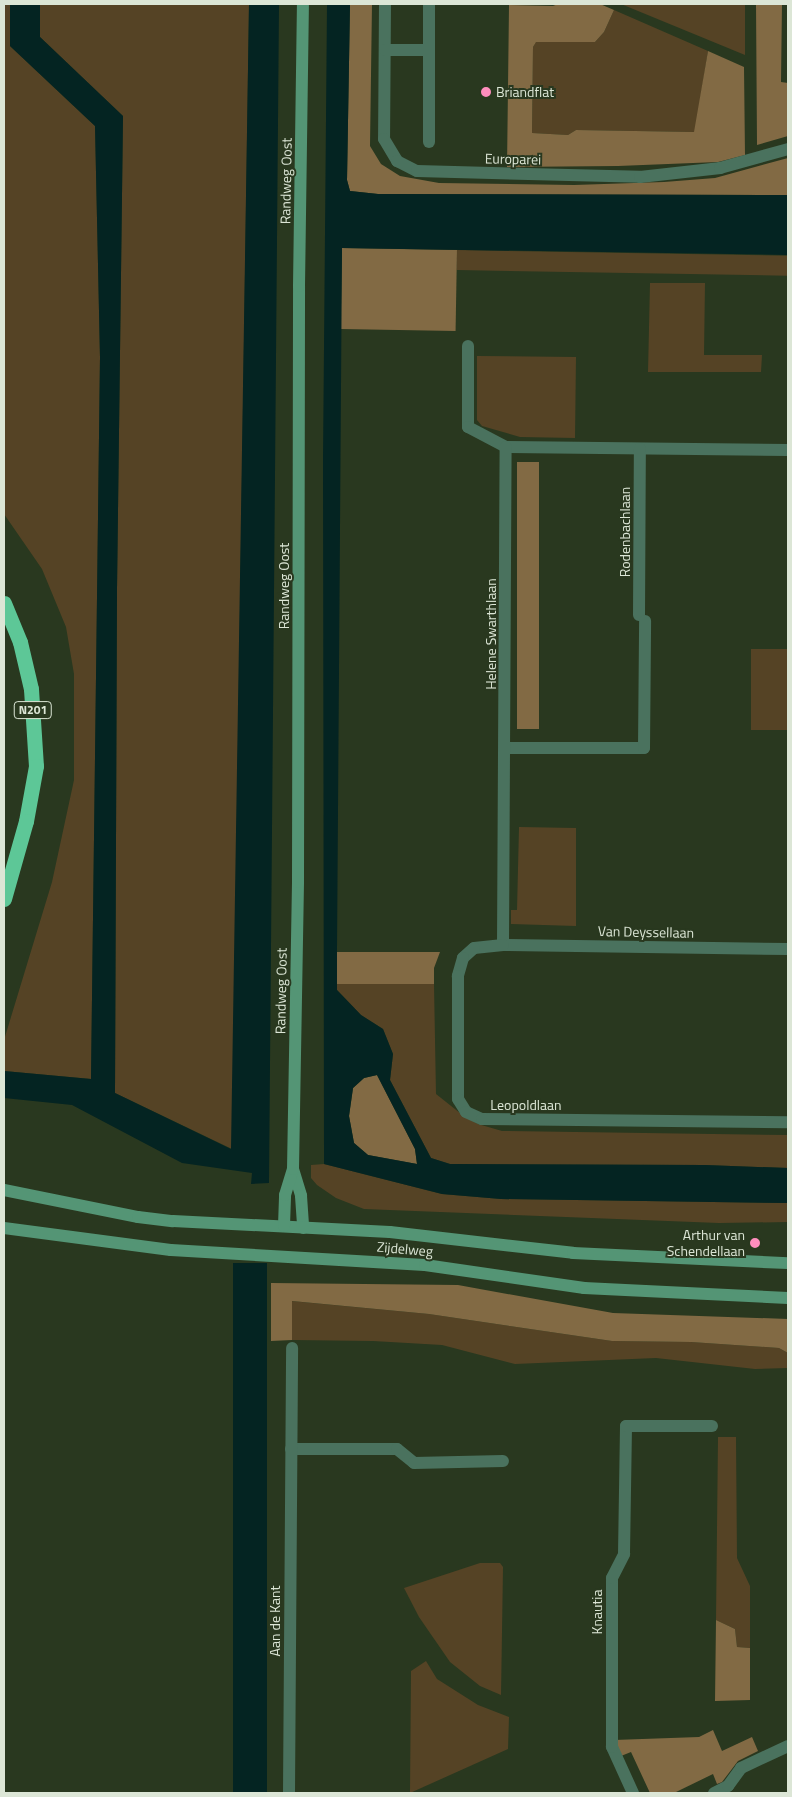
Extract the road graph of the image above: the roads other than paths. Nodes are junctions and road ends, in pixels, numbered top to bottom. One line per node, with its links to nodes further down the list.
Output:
1 (303, 4): 18 (main road, Randweg Oost)
2 (385, 4): 4 (street, Europarei)
3 (429, 4): 5 (street)
4 (385, 50): 5 (street); 7 (street, Europarei)
5 (429, 50): 6 (street)
6 (429, 142)
7 (788, 149)
8 (468, 346): 9 (street)
9 (506, 447): 10 (street); 13 (street, Helene Swarthlaan)
10 (640, 448): 11 (street); 13 (street, Rodenbachlaan)
11 (788, 450)
12 (4, 603): 14 (highway, N201)
13 (506, 748): 15 (street, Helene Swarthlaan)
14 (4, 899)
15 (503, 945): 16 (street, Van Deyssellaan); 17 (street, Leopoldlaan)
16 (788, 950)
17 (788, 1122)
18 (293, 1169): 23 (main road, Randweg Oost); 25 (main road, Randweg Oost)
19 (4, 1181): 22 (main road, Zijdelweg)
20 (4, 1186): 22 (main road, Zijdelweg)
21 (4, 1190): 22 (main road, Zijdelweg)
22 (26, 1193): 23 (main road, Zijdelweg)
23 (279, 1226): 25 (main road, Zijdelweg)
24 (4, 1227): 27 (main road, Zijdelweg)
25 (303, 1228): 26 (main road, Zijdelweg)
26 (788, 1263)
27 (788, 1298)
28 (292, 1348): 30 (street, Aan de Kant)
29 (712, 1426): 34 (street, Knautia)
30 (291, 1449): 31 (street); 33 (street, Aan de Kant)
31 (503, 1461)
32 (788, 1746): 35 (street)
33 (289, 1793)
34 (634, 1793)
35 (714, 1793)

